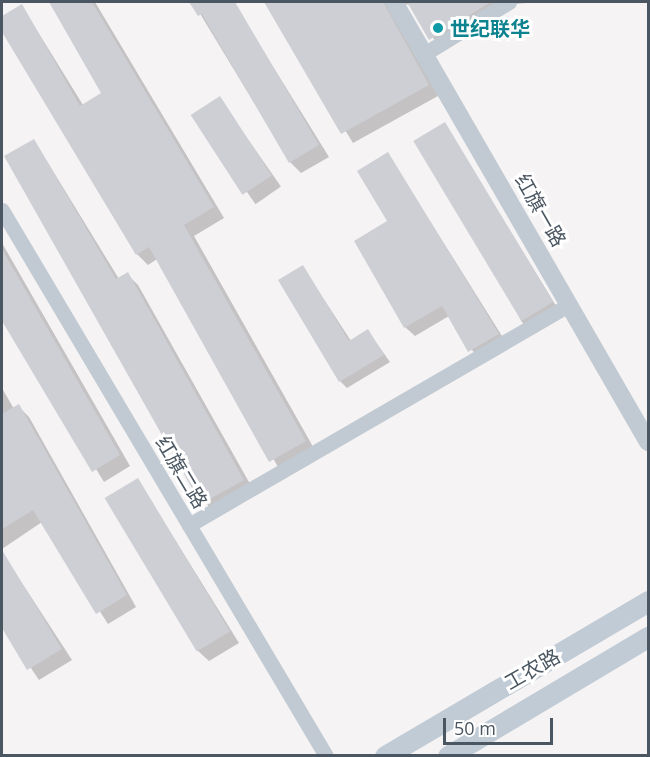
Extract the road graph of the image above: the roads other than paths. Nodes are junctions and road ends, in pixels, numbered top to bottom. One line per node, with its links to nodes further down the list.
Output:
1 (394, 2): 3 (street, 红旗一路)
2 (509, 2): 3 (street)
3 (424, 54): 5 (street, 红旗一路)
4 (2, 210): 7 (street, 红旗二路)
5 (570, 304): 6 (street, 红旗一路); 7 (street)
6 (648, 442)
7 (189, 525): 10 (street, 红旗二路)
8 (648, 601): 11 (main road, 工农路)
9 (648, 638): 12 (main road, 工农路)
10 (326, 756)
11 (385, 756)
12 (448, 756)

